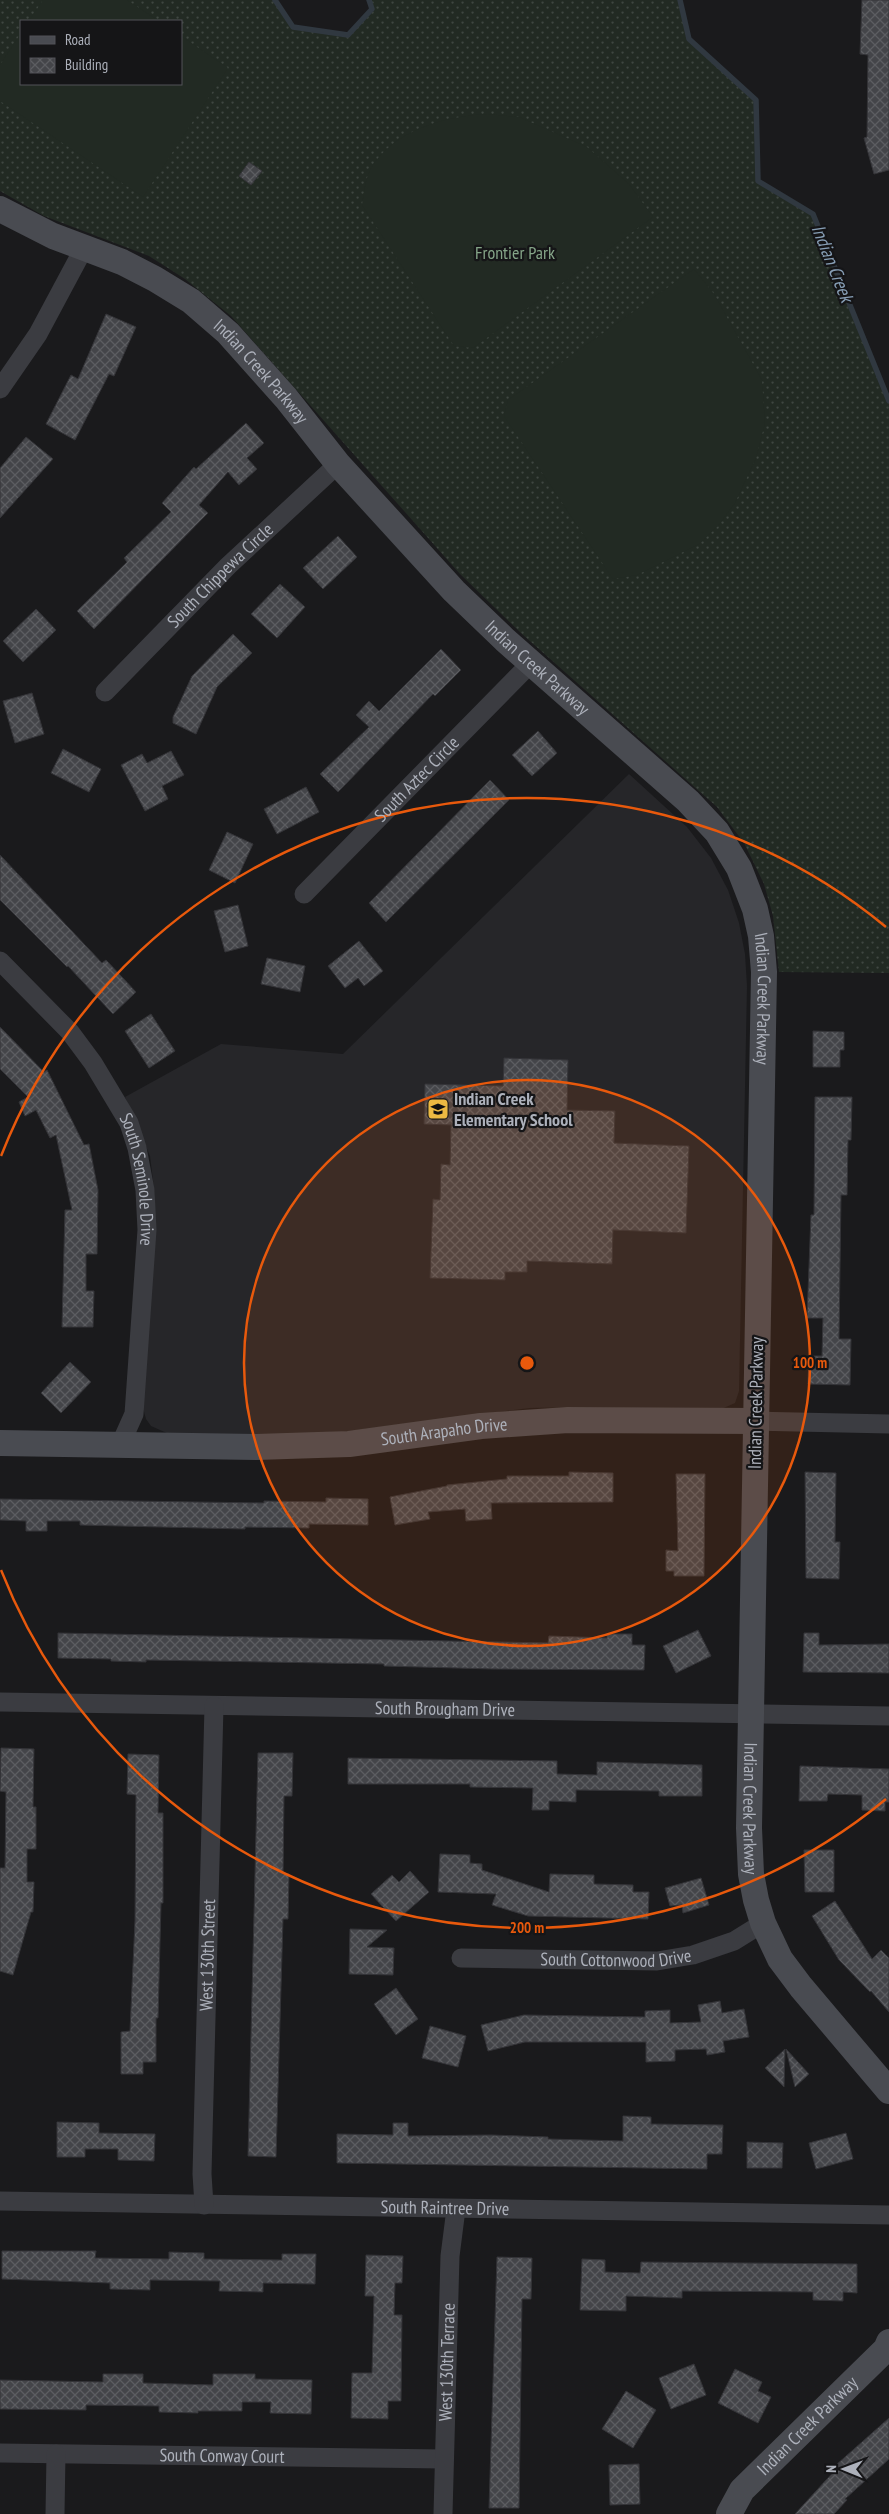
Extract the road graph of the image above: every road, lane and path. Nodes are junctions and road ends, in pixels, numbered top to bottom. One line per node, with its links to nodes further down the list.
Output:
1 (0, 209): 2 (street, Indian Creek Parkway)
2 (84, 248): 3 (street); 4 (street, Indian Creek Parkway)
3 (0, 389)
4 (338, 464): 5 (street, Indian Creek Parkway); 6 (street, South Chippewa Circle)
5 (531, 663): 7 (street, South Aztec Circle); 9 (street, Indian Creek Parkway)
6 (105, 692)
7 (304, 894)
8 (0, 961): 12 (street, South Seminole Drive)
9 (756, 1421): 10 (street, South Arapaho Drive); 12 (street, South Arapaho Drive); 15 (street, Indian Creek Parkway)
10 (889, 1424)
11 (0, 1443): 12 (street, South Arapaho Drive)
12 (121, 1443)
13 (0, 1702): 14 (street, South Brougham Drive)
14 (214, 1706): 15 (street, South Brougham Drive); 21 (street, West 130th Street)
15 (752, 1715): 16 (street, South Brougham Drive); 17 (street, Indian Creek Parkway)
16 (889, 1716)
17 (763, 1923): 18 (street, South Cottonwood Drive); 19 (street, Indian Creek Parkway)
18 (461, 1958)
19 (889, 2091)
20 (0, 2201): 21 (street, South Raintree Drive)
21 (204, 2205): 22 (street, South Raintree Drive)
22 (456, 2209): 23 (street, South Raintree Drive); 27 (street, West 130th Terrace)
23 (889, 2215)
24 (889, 2342): 30 (street, Indian Creek Parkway)
25 (0, 2453): 26 (street, South Conway Court)
26 (56, 2454): 27 (street, South Conway Court); 28 (street)
27 (444, 2458): 29 (street, West 130th Terrace)
28 (55, 2514)
29 (443, 2514)
30 (729, 2514)

